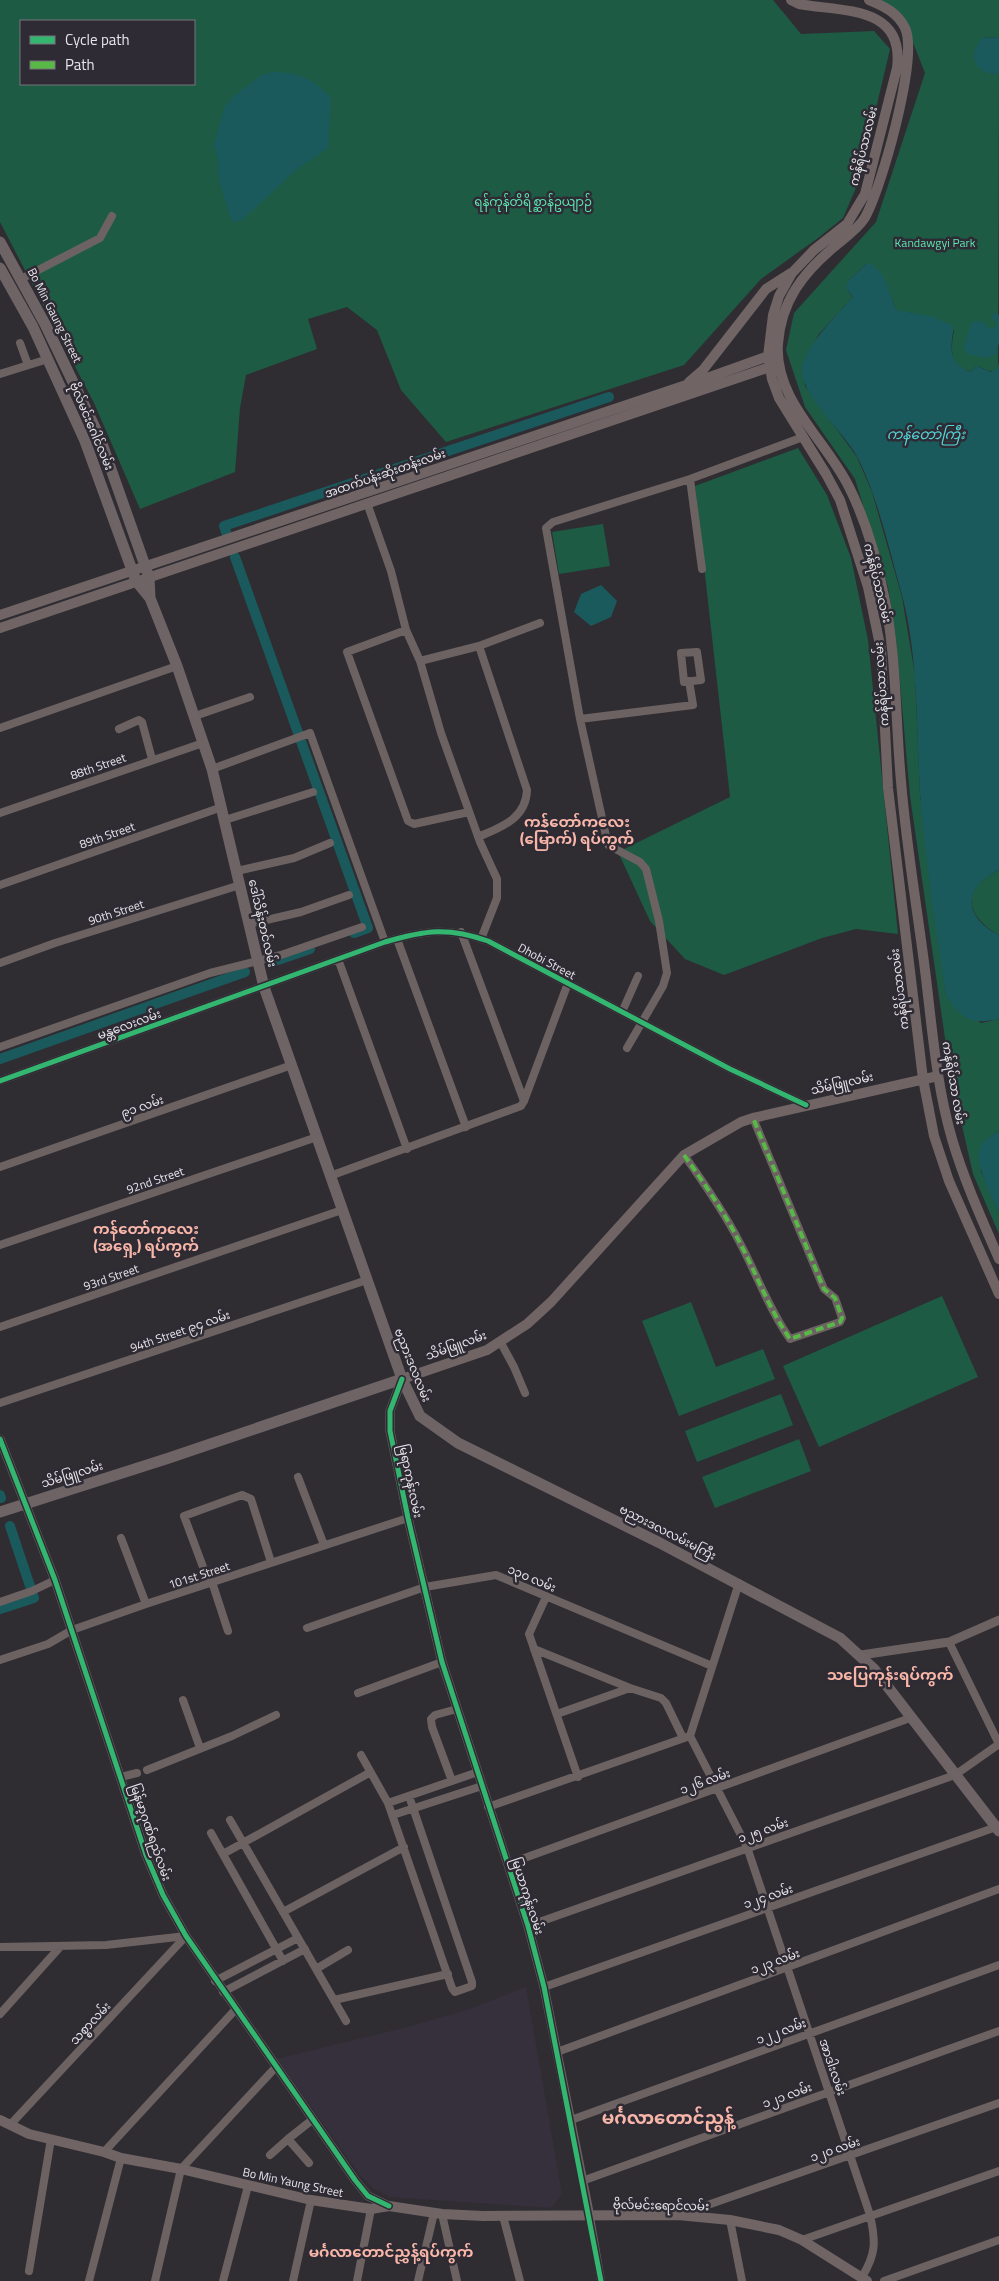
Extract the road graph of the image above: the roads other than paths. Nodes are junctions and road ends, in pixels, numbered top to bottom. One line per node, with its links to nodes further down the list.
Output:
1 (791, 0): 4 (main road, ကန်ရိပ်သာလမ်း)
2 (869, 0): 3 (main road)
3 (893, 13): 4 (main road); 8 (main road)
4 (883, 24): 7 (main road, ကန်ရိပ်သာလမ်း)
5 (112, 216): 11 (street)
6 (0, 242): 11 (main road, Bo Min Gaung Street)
7 (814, 250): 8 (main road); 10 (main road, ကန်ရိပ်သာလမ်း)
8 (822, 258): 14 (main road)
9 (0, 268): 15 (main road, ဗိုလ်မင်းဂေါင်လမ်း)
10 (792, 273): 14 (main road, ကန်ရိပ်သာလမ်း); 19 (main road)
11 (21, 279): 13 (main road, Bo Min Gaung Street)
12 (20, 343): 16 (street)
13 (56, 345): 15 (main road); 25 (main road, Bo Min Gaung Street)
14 (773, 354): 17 (main road, ကန်ရိပ်သာလမ်း); 19 (main road, အထက်ပန်းဆိုးတန်းလမ်း)
15 (46, 355): 16 (street); 26 (main road, ဗိုလ်မင်းဂေါင်လမ်း)
16 (28, 365): 18 (street)
17 (774, 366): 20 (main road, အထက်ပန်းဆိုးတန်းလမ်း); 21 (main road, ကန်ရိပ်သာလမ်း); 74 (main road, ကန်ရိပ်သာ လမ်း)
18 (0, 374)
19 (686, 385): 20 (main road, အထက်ပန်းဆိုးတန်းလမ်း)
20 (646, 404): 23 (main road, အထက်ပန်းဆိုးတန်းလမ်း)
21 (803, 437): 22 (street); 75 (main road, ကန်ရိပ်သာလမ်း)
22 (690, 479): 24 (street); 40 (street)
23 (366, 498): 25 (main road, အထက်ပန်းဆိုးတန်းလမ်း); 33 (street)
24 (702, 569)
25 (147, 572): 26 (main road, အထက်ပန်းဆိုးတန်းလမ်း); 27 (main road)
26 (134, 576): 27 (main road, ဗိုလ်မင်းဂေါင်လမ်း); 28 (main road, အထက်ပန်းဆိုးတန်းလမ်း); 30 (main road, အထက်ပန်းဆိုးတန်းလမ်း)
27 (150, 598): 36 (main road, ဒေါ်သိန်းတင်လမ်း)
28 (17, 609): 29 (main road, အထက်ပန်းဆိုးတန်းလမ်း); 30 (main road)
29 (0, 615)
30 (20, 621): 32 (main road, အထက်ပန်းဆိုးတန်းလမ်း)
31 (540, 623): 34 (street)
32 (0, 628)
33 (406, 630): 35 (street); 48 (street)
34 (479, 646): 35 (street); 51 (street)
35 (420, 661): 48 (street)
36 (177, 666): 39 (main road, ဒေါ်သိန်းတင်လမ်း); 41 (street)
37 (689, 681): 40 (street)
38 (250, 697): 39 (street)
39 (195, 716): 43 (main road, ဒေါ်သိန်းတင်လမ်း)
40 (580, 720): 70 (street)
41 (0, 728)
42 (120, 729): 44 (street)
43 (203, 743): 44 (street, 88th Street); 45 (main road, ဒေါ်သိန်းတင်လမ်း)
44 (152, 759): 49 (street, 88th Street)
45 (212, 769): 47 (main road, ဒေါ်သိန်းတင်လမ်း); 62 (street)
46 (313, 792): 50 (street)
47 (222, 806): 50 (main road, ဒေါ်သိန်းတင်လမ်း); 54 (street, 89th Street)
48 (469, 812): 51 (street)
49 (0, 813)
50 (225, 820): 53 (main road, ဒေါ်သိန်းတင်လမ်း)
51 (478, 837): 61 (street)
52 (330, 843): 53 (street)
53 (237, 872): 55 (main road, ဒေါ်သိန်းတင်လမ်း)
54 (0, 885)
55 (240, 885): 57 (main road, ဒေါ်သိန်းတင်လမ်း); 65 (street, 90th Street)
56 (349, 895): 57 (street)
57 (249, 924): 64 (main road, ဒေါ်သိန်းတင်လမ်း)
58 (362, 927): 64 (street, မန္တလေးလမ်း)
59 (461, 932): 60 (street, Dhobi Street); 61 (street, Dhobi Street); 77 (street)
60 (397, 939): 62 (street, Dhobi Street); 80 (street)
61 (481, 939): 67 (street, Dhobi Street)
62 (385, 942): 63 (street, Dhobi Street)
63 (338, 959): 68 (street, Dhobi Street); 82 (street)
64 (257, 961): 68 (main road, ဒေါ်သိန်းတင်လမ်း); 71 (street, မန္တလေးလမ်း)
65 (0, 963)
66 (638, 976): 69 (street)
67 (568, 983): 69 (street, Dhobi Street); 77 (street)
68 (264, 987): 73 (main road, ဒေါ်သိန်းတင်လမ်း); 76 (street, မန္တလေးလမ်း)
69 (622, 1012): 70 (street, Dhobi Street)
70 (640, 1022): 72 (street); 78 (street, Dhobi Street)
71 (0, 1047)
72 (627, 1048)
73 (292, 1065): 81 (main road, ဒေါ်သိန်းတင်လမ်း); 84 (street, ၉၁ လမ်း)
74 (938, 1076): 75 (main road, သိမ်ဖြူလမ်း); 88 (main road, ကန်ရိပ်သာ လမ်း)
75 (923, 1079): 78 (main road, သိမ်ဖြူလမ်း); 90 (main road, ကန်ရိပ်သာလမ်း)
76 (0, 1080)
77 (522, 1104): 80 (street)
78 (806, 1105): 79 (main road, သိမ်ဖြူလမ်း)
79 (753, 1118): 83 (main road, သိမ်ဖြူလမ်း); 83 (street)
80 (466, 1127): 82 (street)
81 (317, 1137): 85 (main road, ဒေါ်သိန်းတင်လမ်း); 87 (street, 92nd Street)
82 (407, 1149): 85 (street)
83 (684, 1155): 92 (main road, သိမ်ဖြူလမ်း)
84 (0, 1167)
85 (330, 1176): 86 (main road, ဒေါ်သိန်းတင်လမ်း)
86 (342, 1210): 89 (main road, ဒေါ်သိန်းတင်လမ်း); 91 (street, 93rd Street)
87 (0, 1245)
88 (999, 1259)
89 (367, 1280): 93 (main road, ဗညားဒလလမ်း); 95 (street, 94th Street ၉၄ လမ်း)
90 (999, 1294)
91 (0, 1327)
92 (501, 1343): 93 (main road, သိမ်ဖြူလမ်း); 94 (street)
93 (402, 1379): 97 (main road, ဗညားဒလလမ်း); 99 (main road, သိမ်ဖြူလမ်း); 101 (street, မြရာကုန်းလမ်း)
94 (525, 1393)
95 (0, 1403)
96 (0, 1438): 99 (street, မြန်မာ့ဂုဏ်ရည်လမ်း)
97 (458, 1443): 107 (main road, ဗညားဒလလမ်းမကြီး)
98 (298, 1477): 103 (street)
99 (25, 1502): 100 (main road, သိမ်ဖြူလမ်း); 105 (street, မြန်မာ့ဂုဏ်ရည်လမ်း)
100 (0, 1512)
101 (408, 1518): 103 (street, 101st Street); 108 (street, မြရာကုန်းလမ်း)
102 (121, 1538): 111 (street)
103 (324, 1545): 104 (street, 101st Street)
104 (271, 1562): 106 (street, 101st Street); 106 (street)
105 (55, 1580): 110 (street); 114 (street, မြန်မာ့ဂုဏ်ရည်လမ်း)
106 (210, 1583): 111 (street, 101st Street); 115 (street)
107 (739, 1583): 118 (main road, ဗညားဒလလမ်းမကြီး); 121 (street)
108 (424, 1587): 109 (street, ၁၃၀ လမ်း); 113 (street, ၁၃၀ လမ်း); 120 (street, မြယာကုန်းလမ်း)
109 (546, 1597): 117 (street); 121 (street, ၁၃၀ လမ်း)
110 (0, 1602)
111 (146, 1604): 114 (street, 101st Street)
112 (999, 1620): 116 (street)
113 (307, 1628)
114 (72, 1630): 119 (street, 101st Street); 138 (street, မြန်မာ့ဂုဏ်ရည်လမ်း)
115 (228, 1631)
116 (949, 1642): 118 (street); 130 (street)
117 (534, 1649): 122 (street, အာဒါးလမ်း); 126 (street)
118 (861, 1655): 128 (main road)
119 (0, 1660)
120 (442, 1662): 123 (street); 125 (street, မြယာကုန်းလမ်း)
121 (712, 1666): 129 (street)
122 (630, 1688): 126 (street); 129 (street, အာဒါးလမ်း)
123 (358, 1693)
124 (183, 1700): 131 (street)
125 (457, 1709): 134 (street, မြယာကုန်းလမ်း); 140 (street)
126 (557, 1714): 139 (street)
127 (276, 1715): 131 (street)
128 (910, 1718): 137 (main road); 142 (street, ၁၂၆ လမ်း)
129 (686, 1737): 139 (street); 142 (street, အာဒါးလမ်း)
130 (999, 1744): 137 (street, ၁၂၅ လမ်း)
131 (200, 1748): 133 (street)
132 (361, 1755): 136 (street)
133 (147, 1770)
134 (478, 1772): 140 (street); 141 (street, မြယာကုန်းလမ်း)
135 (137, 1773): 138 (street)
136 (369, 1773): 144 (street); 151 (street)
137 (955, 1775): 149 (main road); 153 (street, ၁၂၅ လမ်း)
138 (121, 1777): 160 (street, မြန်မာ့ဂုဏ်ရည်လမ်း)
139 (578, 1777): 145 (street)
140 (452, 1781): 143 (street)
141 (482, 1786): 145 (street, မြယာကုန်းလမ်း); 146 (street)
142 (715, 1789): 153 (street, အာဒါးလမ်း); 155 (street, ၁၂၆ လမ်း)
143 (408, 1796): 144 (street); 146 (street)
144 (388, 1803): 147 (street)
145 (488, 1807): 155 (street, မြယာကုန်းလမ်း)
146 (413, 1808): 147 (street); 171 (street)
147 (393, 1815): 152 (street)
148 (230, 1820): 151 (street)
149 (998, 1829): 157 (street, ၁၂၄ လမ်း)
150 (211, 1833): 154 (street)
151 (243, 1843): 154 (street); 158 (street)
152 (404, 1847): 158 (street); 171 (street)
153 (747, 1847): 157 (street, အာဒါးလမ်း); 159 (street, ၁၂၅ လမ်း)
154 (223, 1854): 165 (street)
155 (508, 1864): 159 (street, မြယာကုန်းလမ်း)
156 (999, 1889): 169 (street, ၁၂၃ လမ်း)
157 (767, 1908): 169 (street, အာဒါးလမ်း); 173 (street, ၁၂၄ လမ်း)
158 (283, 1912): 161 (street)
159 (528, 1926): 173 (street, မြယာကုန်းလမ်း)
160 (186, 1936): 163 (street); 172 (street, မြန်မာ့ဂုဏ်ရည်လမ်း); 188 (street, သစ္စာလမ်း)
161 (298, 1938): 164 (street); 165 (street)
162 (0, 1947): 163 (street)
163 (60, 1947): 177 (street)
164 (305, 1949): 167 (street); 170 (street)
165 (276, 1950): 167 (street); 172 (street)
166 (348, 1950): 170 (street)
167 (283, 1961): 174 (street)
168 (999, 1964): 180 (street, ၁၂၂ လမ်း)
169 (788, 1968): 180 (street, အာဒါးလမ်း); 181 (street, ၁၂၃ လမ်း)
170 (316, 1969): 175 (street)
171 (448, 1974): 175 (street)
172 (215, 1980): 174 (street, မြန်မာ့ဂုဏ်ရည်လမ်း)
173 (544, 1987): 181 (street, မြယာကုန်းလမ်း)
174 (223, 1992): 176 (street, မြန်မာ့ဂုဏ်ရည်လမ်း)
175 (334, 2000): 178 (street)
176 (235, 2010): 182 (street, မြန်မာ့ဂုဏ်ရည်လမ်း); 191 (street)
177 (0, 2014)
178 (346, 2021)
179 (999, 2031): 183 (street, ၁၂၁ လမ်း)
180 (809, 2033): 183 (street, အာဒါးလမ်း); 187 (street, ၁၂၂ လမ်း)
181 (558, 2052): 187 (street, မြယာကုန်းလမ်း)
182 (275, 2068): 186 (street, မြန်မာ့ဂုဏ်ရည်လမ်း); 196 (street)
183 (829, 2092): 193 (street, အာဒါးလမ်း); 198 (street, ၁၂၁ လမ်း)
184 (999, 2103): 193 (street, ၁၂၀ လမ်း)
185 (0, 2120): 188 (main road, Bo Min Yaung Street)
186 (312, 2120): 190 (street); 201 (street, မြန်မာ့ဂုဏ်ရည်လမ်း)
187 (571, 2120): 198 (street, မြယာကုန်းလမ်း)
188 (10, 2125): 189 (main road, Bo Min Yaung Street)
189 (51, 2139): 191 (main road, Bo Min Yaung Street); 211 (street)
190 (288, 2139): 192 (street); 195 (street)
191 (104, 2152): 194 (main road, Bo Min Yaung Street)
192 (270, 2155)
193 (850, 2155): 204 (street, ၁၂၀ လမ်း); 205 (street, အာဒါးလမ်း)
194 (121, 2158): 196 (main road, Bo Min Yaung Street); 213 (street)
195 (309, 2163)
196 (181, 2169): 199 (main road, Bo Min Yaung Street); 214 (street)
197 (999, 2171): 205 (street)
198 (582, 2181): 207 (street, မြယာကုန်းလမ်း)
199 (248, 2186): 200 (main road, Bo Min Yaung Street); 215 (street)
200 (311, 2200): 202 (main road, Bo Min Yaung Street); 216 (street)
201 (389, 2206): 202 (main road, Bo Min Yaung Street); 203 (main road, Bo Min Yaung Street)
202 (370, 2209): 217 (street)
203 (438, 2214): 206 (main road, Bo Min Yaung Street); 218 (street); 219 (street)
204 (678, 2215): 207 (main road, ဗိုလ်မင်းရောင်လမ်း); 208 (main road, ဗိုလ်မင်းရောင်လမ်း)
205 (870, 2215): 209 (street); 212 (street, အာဒါးလမ်း)
206 (503, 2216): 207 (main road, Bo Min Yaung Street); 220 (street)
207 (590, 2217): 221 (street)
208 (730, 2220): 209 (main road, ဗိုလ်မင်းရောင်လမ်း); 222 (street)
209 (802, 2240): 212 (main road, ဗိုလ်မင်းရောင်လမ်း)
210 (999, 2240): 223 (street)
211 (29, 2272)
212 (864, 2279)
213 (89, 2281)
214 (155, 2281)
215 (223, 2281)
216 (293, 2281)
217 (356, 2281)
218 (418, 2281)
219 (457, 2281)
220 (520, 2281)
221 (601, 2281)
222 (742, 2281)
223 (884, 2281)

